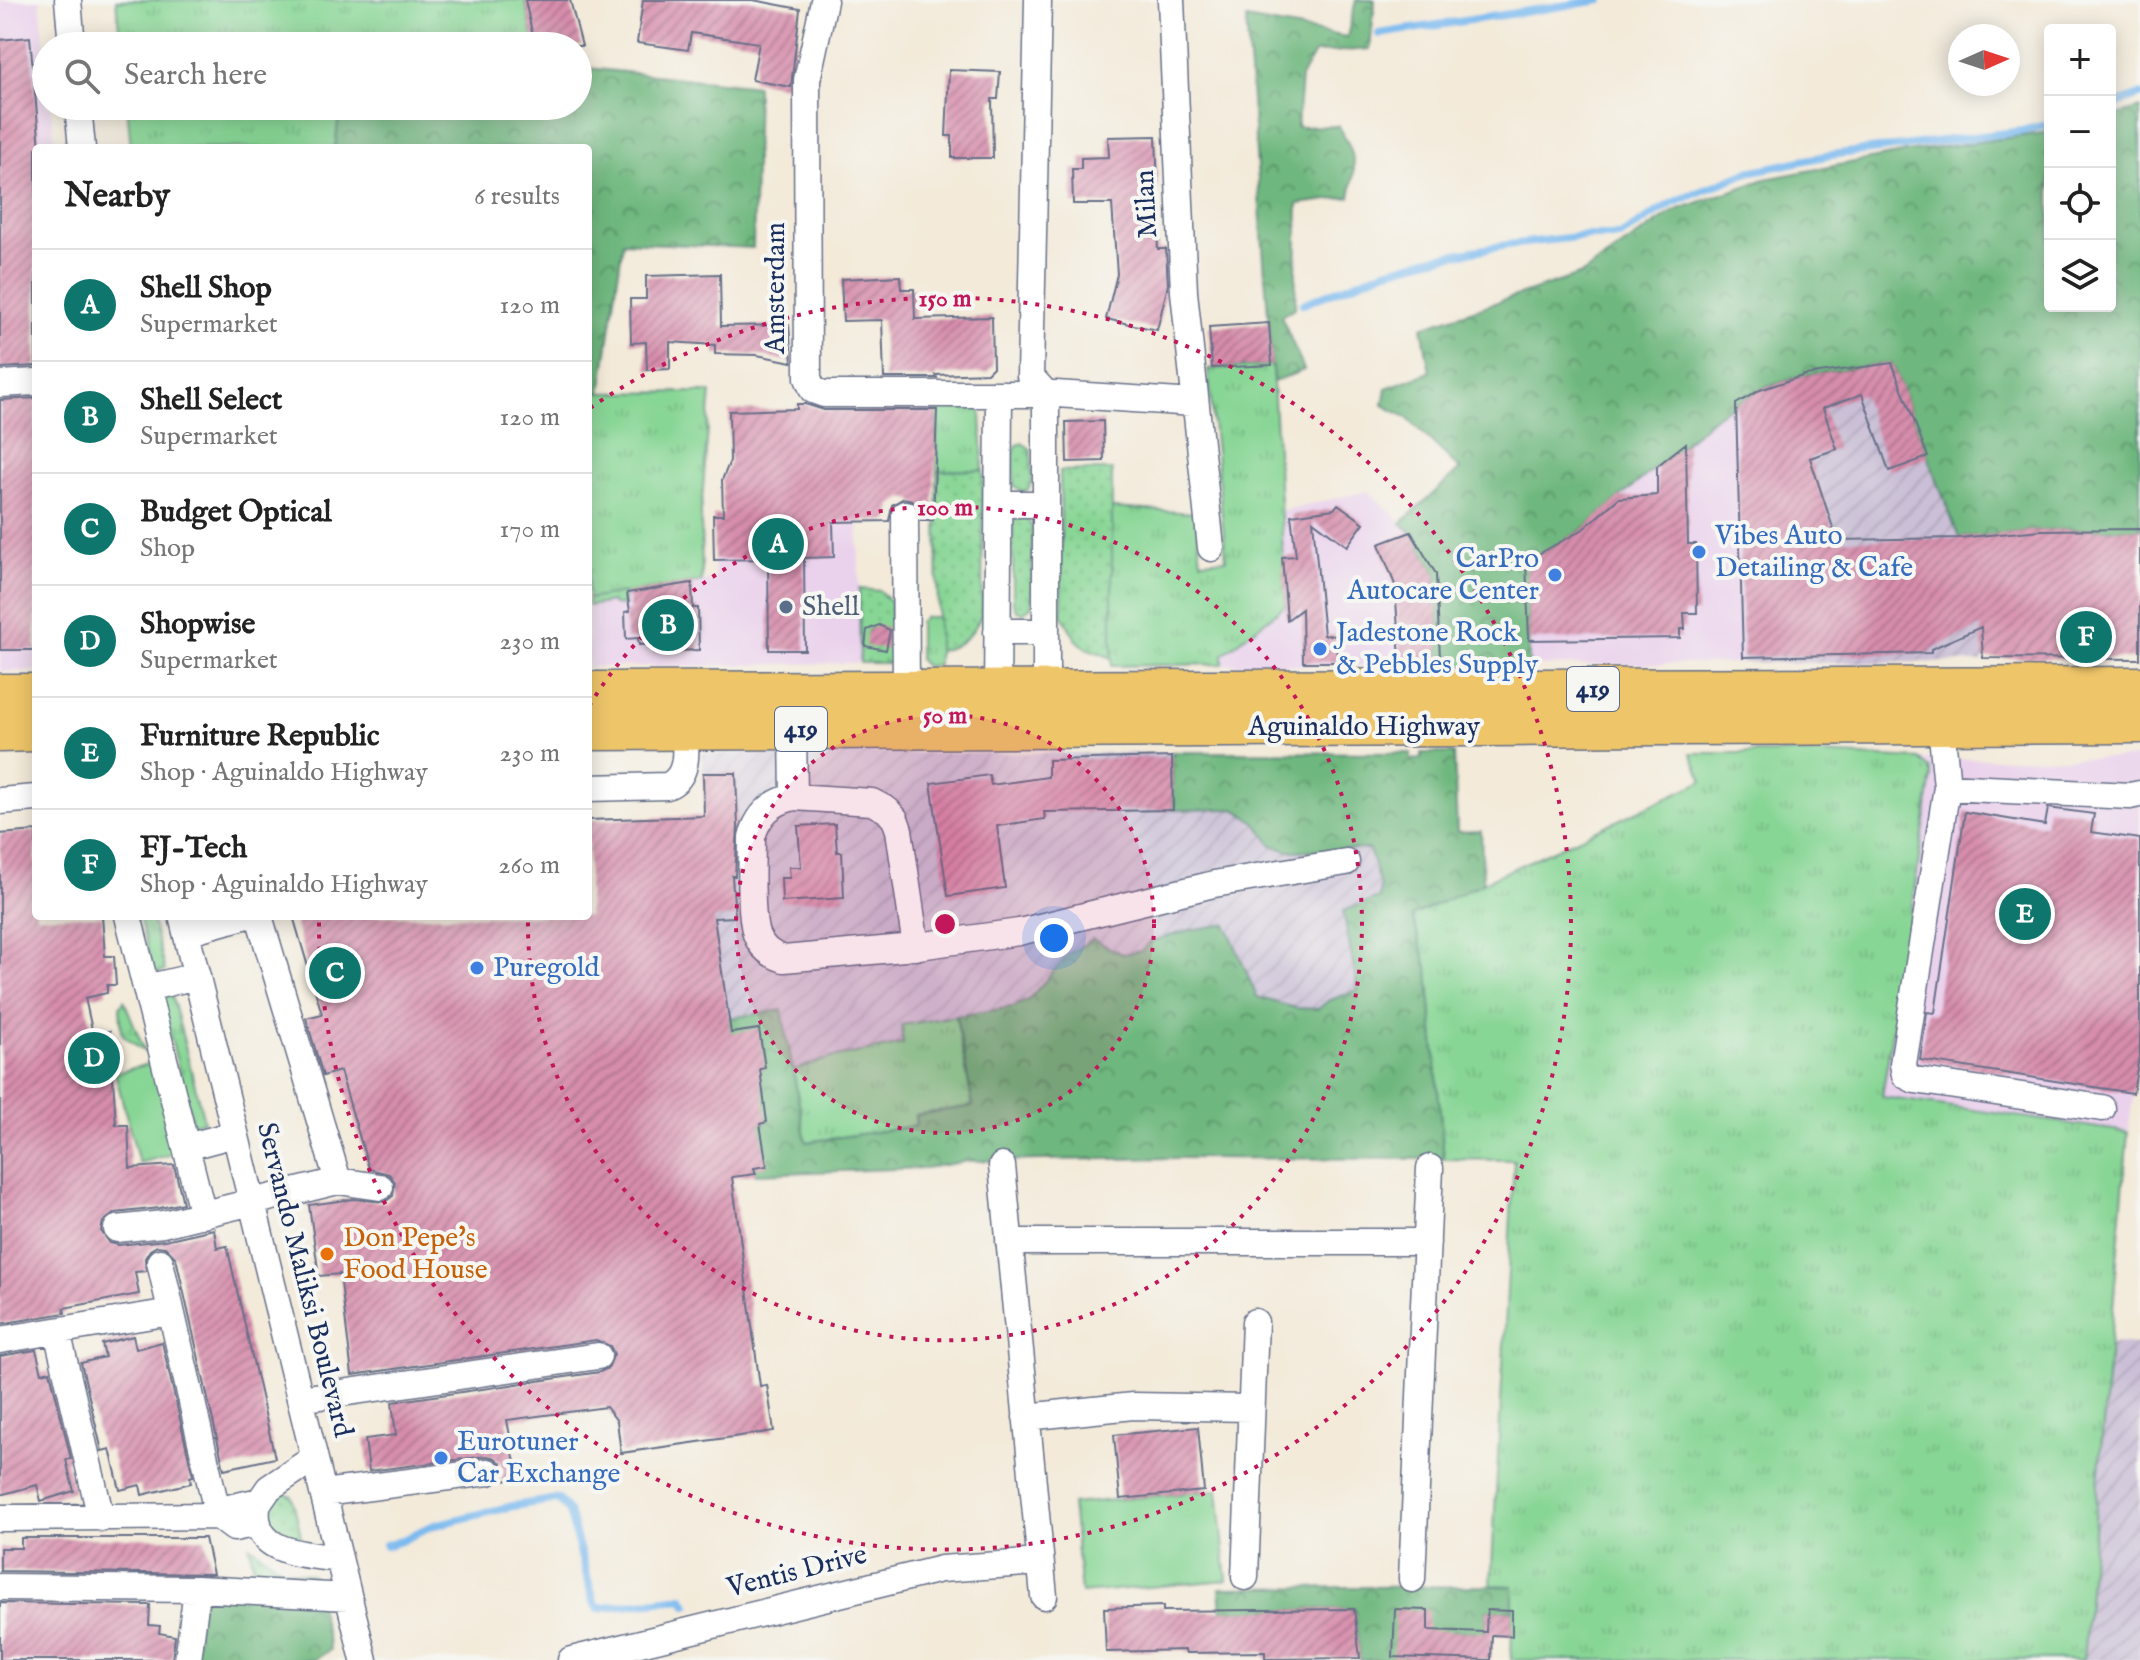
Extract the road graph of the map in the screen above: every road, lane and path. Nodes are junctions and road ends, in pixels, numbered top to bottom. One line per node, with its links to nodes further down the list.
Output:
1 (68, 0): 5 (street)
2 (1038, 0): 10 (street)
3 (1171, 0): 12 (street, Milan)
4 (824, 1): 11 (street, Amsterdam)
5 (71, 32)
6 (79, 120): 7 (street)
7 (82, 144)
8 (32, 382): 9 (street)
9 (0, 384)
10 (1038, 385): 11 (street); 12 (street); 14 (street)
11 (999, 394): 13 (street)
12 (1195, 403): 16 (street, Milan)
13 (999, 504): 14 (street); 17 (street)
14 (1045, 504): 18 (street)
15 (905, 514): 20 (street)
16 (1211, 548)
17 (997, 632): 18 (street); 24 (street)
18 (1045, 632): 25 (street)
19 (2140, 687): 25 (highway, Aguinaldo Highway / 419)
20 (906, 691): 24 (highway, Aguinaldo Highway / 419); 26 (highway, Aguinaldo Highway / 419)
21 (592, 693): 26 (highway, Aguinaldo Highway / 419)
22 (0, 694): 23 (highway)
23 (32, 694)
24 (997, 710): 25 (highway, Aguinaldo Highway / 419); 30 (highway, Aguinaldo Highway / 419)
25 (1046, 710): 28 (highway, Aguinaldo Highway / 419)
26 (684, 711): 29 (highway, Aguinaldo Highway / 419); 30 (highway, Aguinaldo Highway / 419); 34 (street)
27 (2140, 723): 28 (highway, Aguinaldo Highway / 419)
28 (1941, 724): 33 (street)
29 (592, 729)
30 (793, 729): 36 (street)
31 (32, 731): 32 (highway)
32 (0, 732)
33 (1947, 787): 35 (street); 47 (street)
34 (592, 788)
35 (2140, 794)
36 (794, 797): 44 (street); 44 (street)
37 (32, 798): 38 (street)
38 (0, 801)
39 (1346, 862): 44 (street)
40 (129, 920): 46 (street)
41 (214, 920): 43 (street)
42 (260, 920): 52 (street)
43 (184, 924): 45 (street, Servando Maliksi Boulevard)
44 (916, 947)
45 (197, 976): 46 (street); 48 (street, Servando Maliksi Boulevard)
46 (146, 988): 49 (street)
47 (2102, 1108)
48 (235, 1134): 49 (street); 54 (street, Servando Maliksi Boulevard)
49 (186, 1147): 55 (street)
50 (1002, 1166): 57 (street)
51 (1430, 1168): 58 (street)
52 (338, 1181): 53 (street); 54 (street)
53 (380, 1187)
54 (252, 1203): 55 (street); 65 (street, Servando Maliksi Boulevard)
55 (203, 1215): 56 (street)
56 (117, 1229)
57 (1009, 1242): 58 (street); 67 (street)
58 (1427, 1242): 78 (street)
59 (160, 1262): 60 (street)
60 (171, 1312): 62 (street); 72 (street)
61 (1255, 1322): 66 (street)
62 (57, 1331): 63 (street); 74 (street)
63 (0, 1340)
64 (598, 1356): 65 (street)
65 (300, 1399): 68 (street, Servando Maliksi Boulevard)
66 (1251, 1408): 67 (street); 77 (street)
67 (1026, 1417): 76 (street)
68 (314, 1458): 70 (street, Servando Maliksi Boulevard); 71 (street)
69 (488, 1472): 70 (street)
70 (323, 1493): 75 (street, Servando Maliksi Boulevard)
71 (259, 1512): 72 (street); 75 (street)
72 (218, 1516): 74 (street)
73 (0, 1518): 74 (street)
74 (101, 1518)
75 (339, 1559): 82 (street, Servando Maliksi Boulevard)
76 (1040, 1562): 81 (street); 85 (street, Ventis Drive)
77 (1245, 1577)
78 (1412, 1579)
79 (0, 1587): 80 (street)
80 (197, 1589): 82 (street); 83 (street)
81 (1044, 1596)
82 (348, 1597): 84 (street, Servando Maliksi Boulevard)
83 (188, 1660)
84 (364, 1660)
85 (571, 1660)

